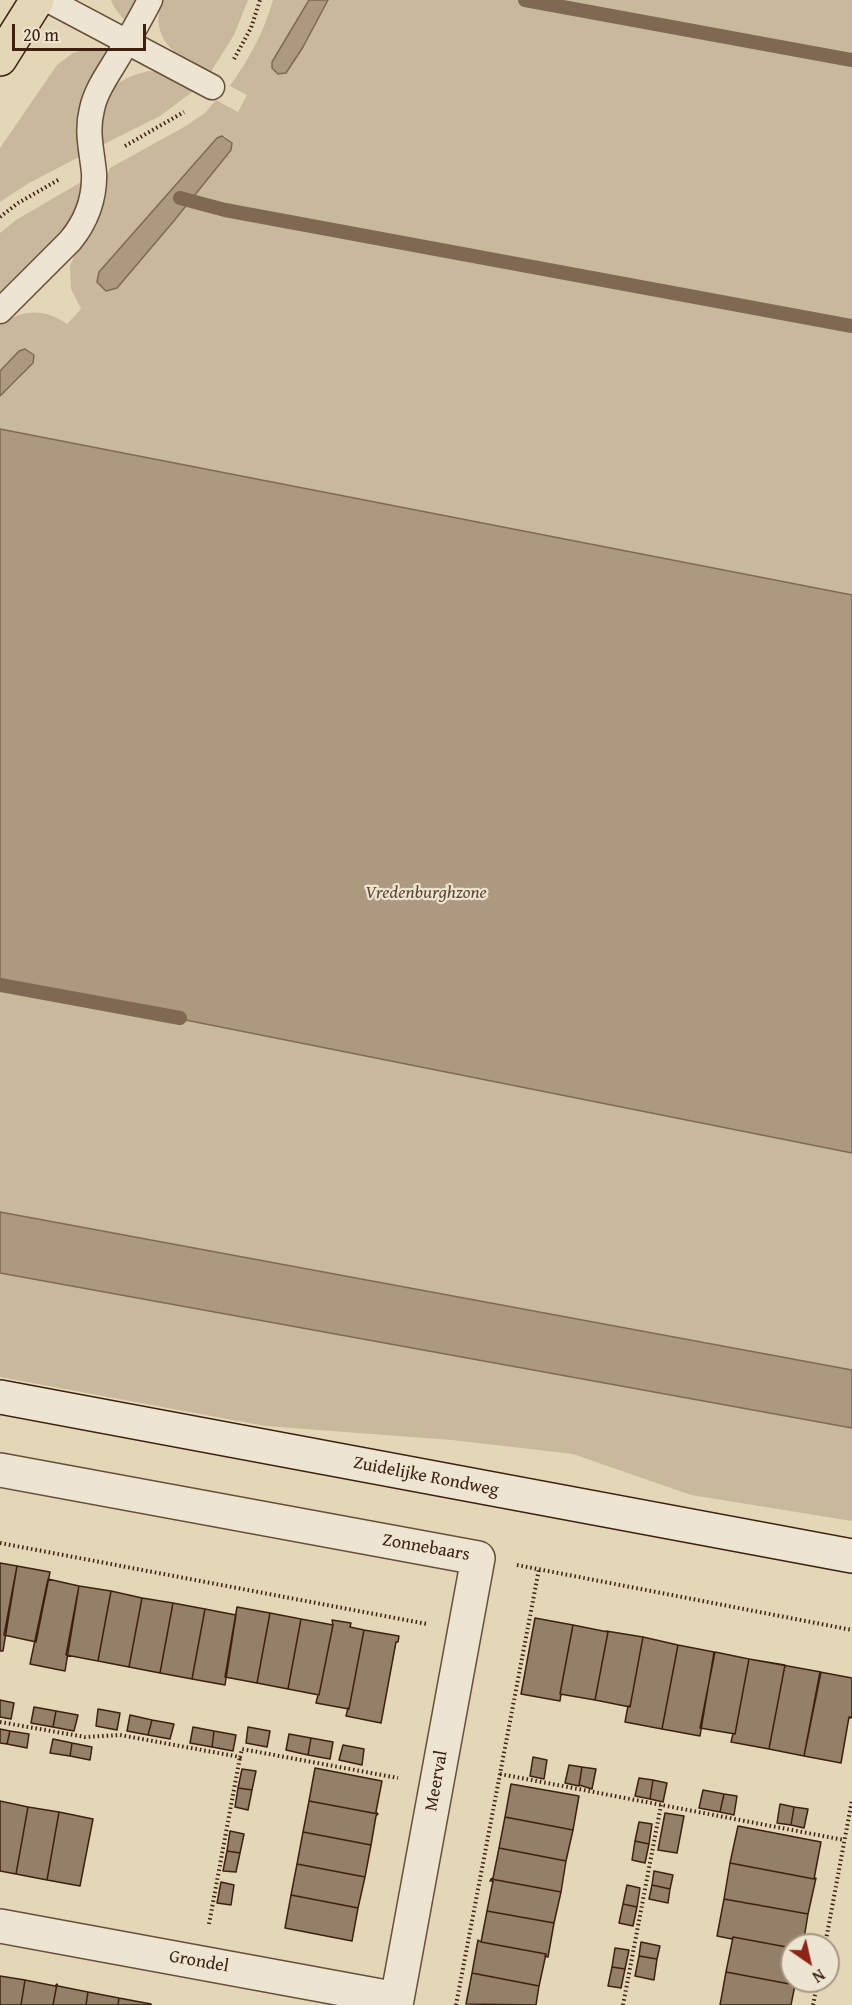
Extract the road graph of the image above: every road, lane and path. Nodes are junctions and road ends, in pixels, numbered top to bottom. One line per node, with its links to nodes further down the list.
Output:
1 (37, 0): 6 (main road)
2 (48, 0): 5 (lane)
3 (150, 0): 5 (lane)
4 (260, 0): 7 (path)
5 (128, 41): 7 (lane); 8 (lane)
6 (0, 59)
7 (212, 87): 8 (path)
8 (93, 162): 9 (path); 10 (lane)
9 (0, 217)
10 (0, 311)
11 (0, 1397): 14 (street, Zuidelijke Rondweg)
12 (0, 1470): 15 (street, Zonnebaars)
13 (0, 1543): 18 (path)
14 (852, 1556)
15 (478, 1558): 16 (path, Zonnebaars); 18 (street, Meerval)
16 (539, 1569): 17 (path, Zonnebaars); 21 (path)
17 (852, 1630)
18 (464, 1631): 22 (street, Meerval)
19 (0, 1722): 20 (path)
20 (240, 1756): 22 (path); 27 (path)
21 (500, 1774): 24 (path); 30 (path)
22 (437, 1785): 29 (street, Meerval)
23 (852, 1800): 25 (path)
24 (661, 1805): 25 (path); 31 (path)
25 (844, 1840): 28 (path)
26 (0, 1926): 29 (street, Grondel)
27 (209, 1927)
28 (827, 1933)
29 (397, 2002)
30 (456, 2005)
31 (623, 2005)

